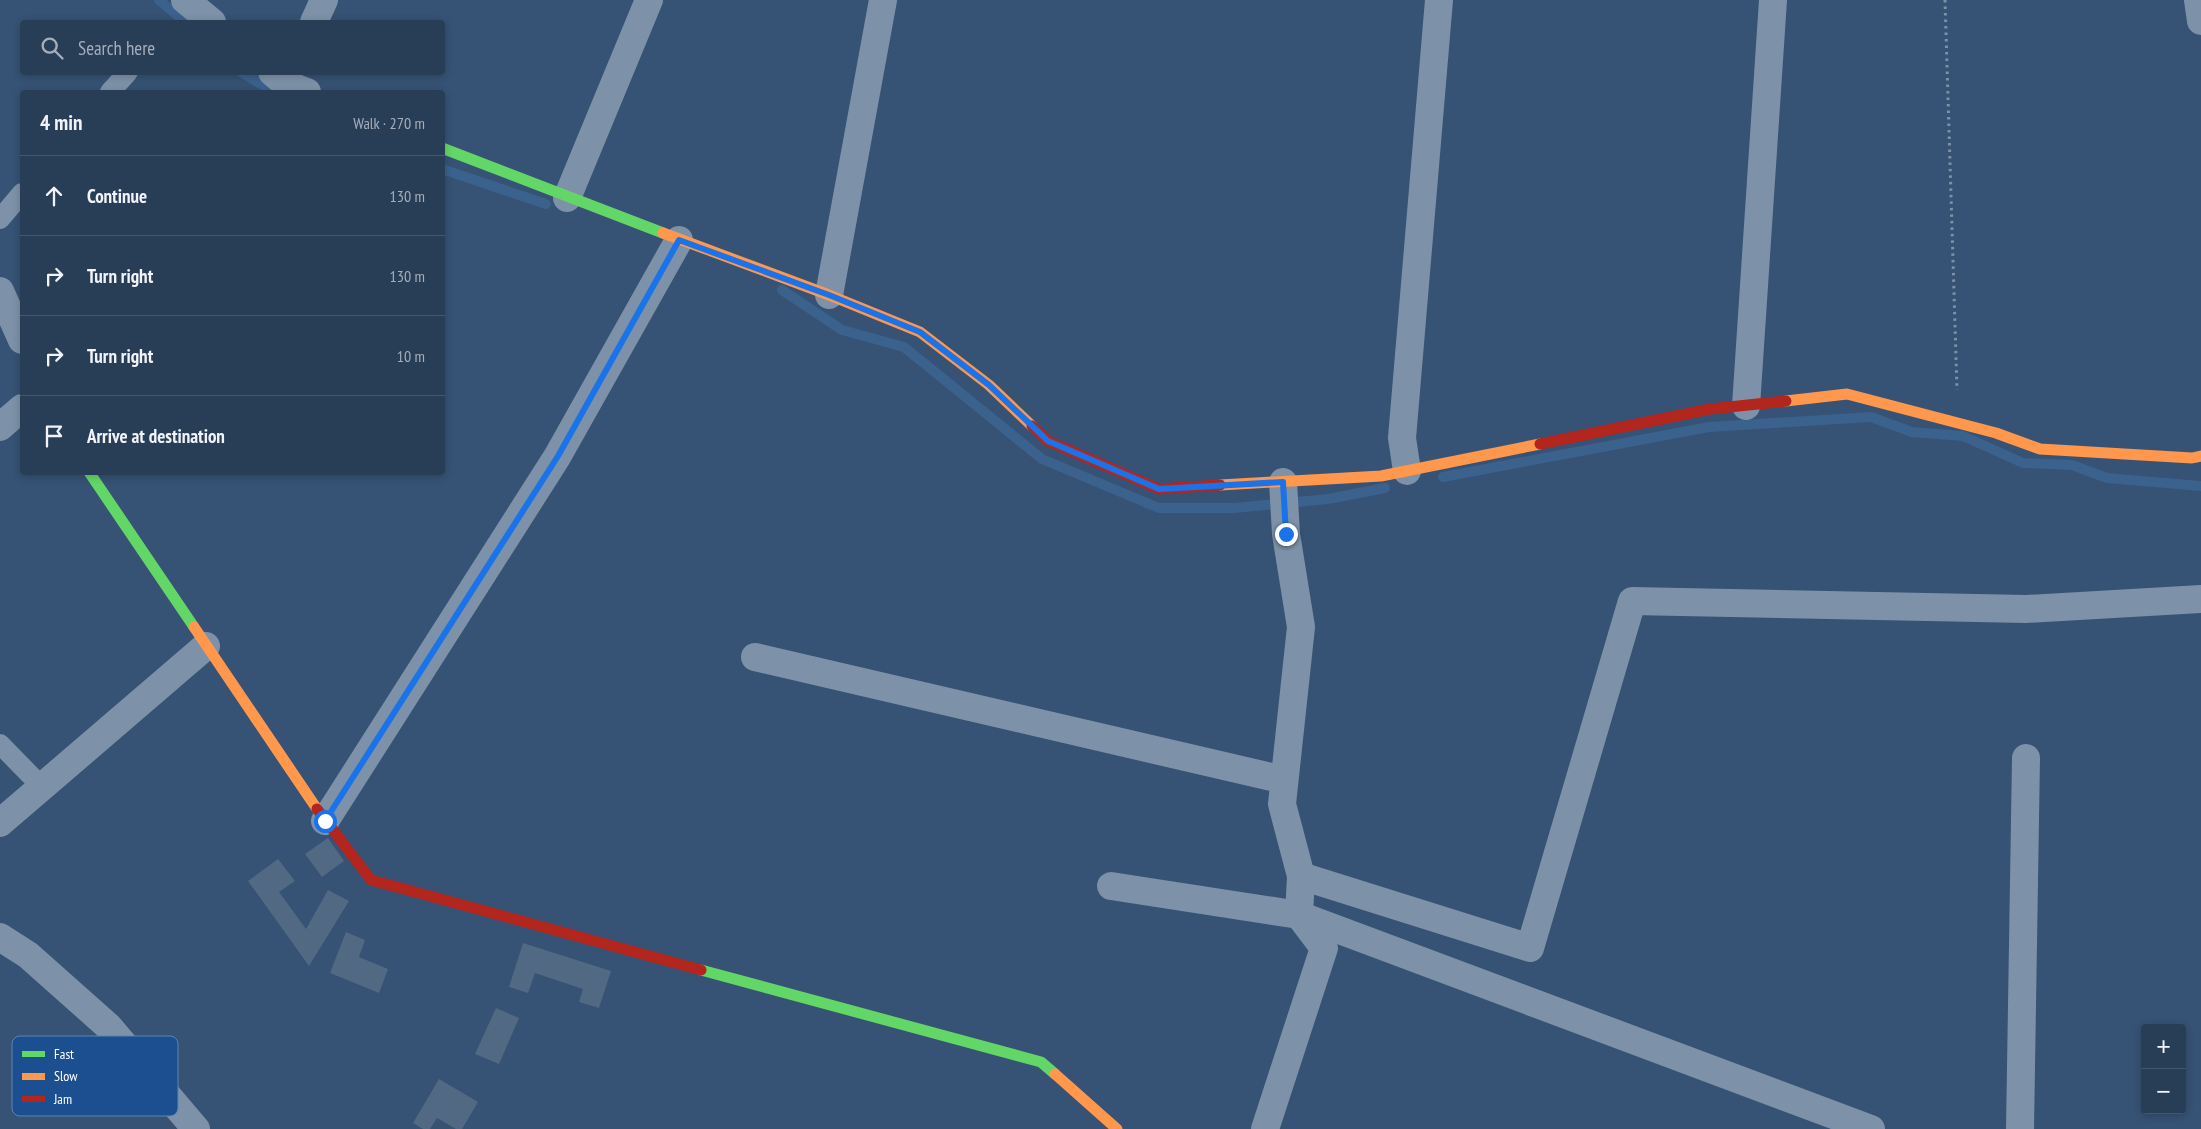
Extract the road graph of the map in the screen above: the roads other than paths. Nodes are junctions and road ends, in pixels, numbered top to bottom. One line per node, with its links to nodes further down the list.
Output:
1 (186, 0): 8 (street)
2 (324, 0): 9 (street)
3 (649, 0): 15 (street)
4 (883, 0): 19 (street)
5 (1439, 0): 25 (street)
6 (1773, 0): 21 (street)
7 (2198, 0): 10 (street)
8 (210, 20)
9 (315, 20)
10 (2201, 21)
11 (125, 75): 12 (lane)
12 (112, 90)
13 (445, 149): 15 (street)
14 (20, 195): 16 (lane)
15 (567, 198): 17 (street)
16 (0, 219)
17 (679, 240): 19 (street); 35 (street)
18 (0, 291): 20 (street)
19 (829, 295): 27 (street)
20 (20, 336)
21 (1746, 406): 24 (street); 25 (street)
22 (20, 410): 23 (street)
23 (0, 427)
24 (2201, 456)
25 (1407, 470): 27 (street)
26 (91, 475): 29 (street)
27 (1283, 487): 33 (street)
28 (2201, 599): 37 (street)
29 (206, 646): 34 (street); 35 (street)
30 (754, 657): 33 (street)
31 (0, 744): 34 (lane)
32 (2026, 758): 47 (street)
33 (1284, 780): 37 (street)
34 (42, 786): 36 (street)
35 (325, 821): 44 (street)
36 (0, 823)
37 (1300, 876): 39 (street)
38 (1111, 886): 39 (street)
39 (1299, 915): 45 (street); 46 (street)
40 (3, 944): 41 (street)
41 (117, 1036)
42 (178, 1108): 43 (street)
43 (196, 1129)
44 (1117, 1129)
45 (1265, 1129)
46 (1871, 1129)
47 (2020, 1129)

